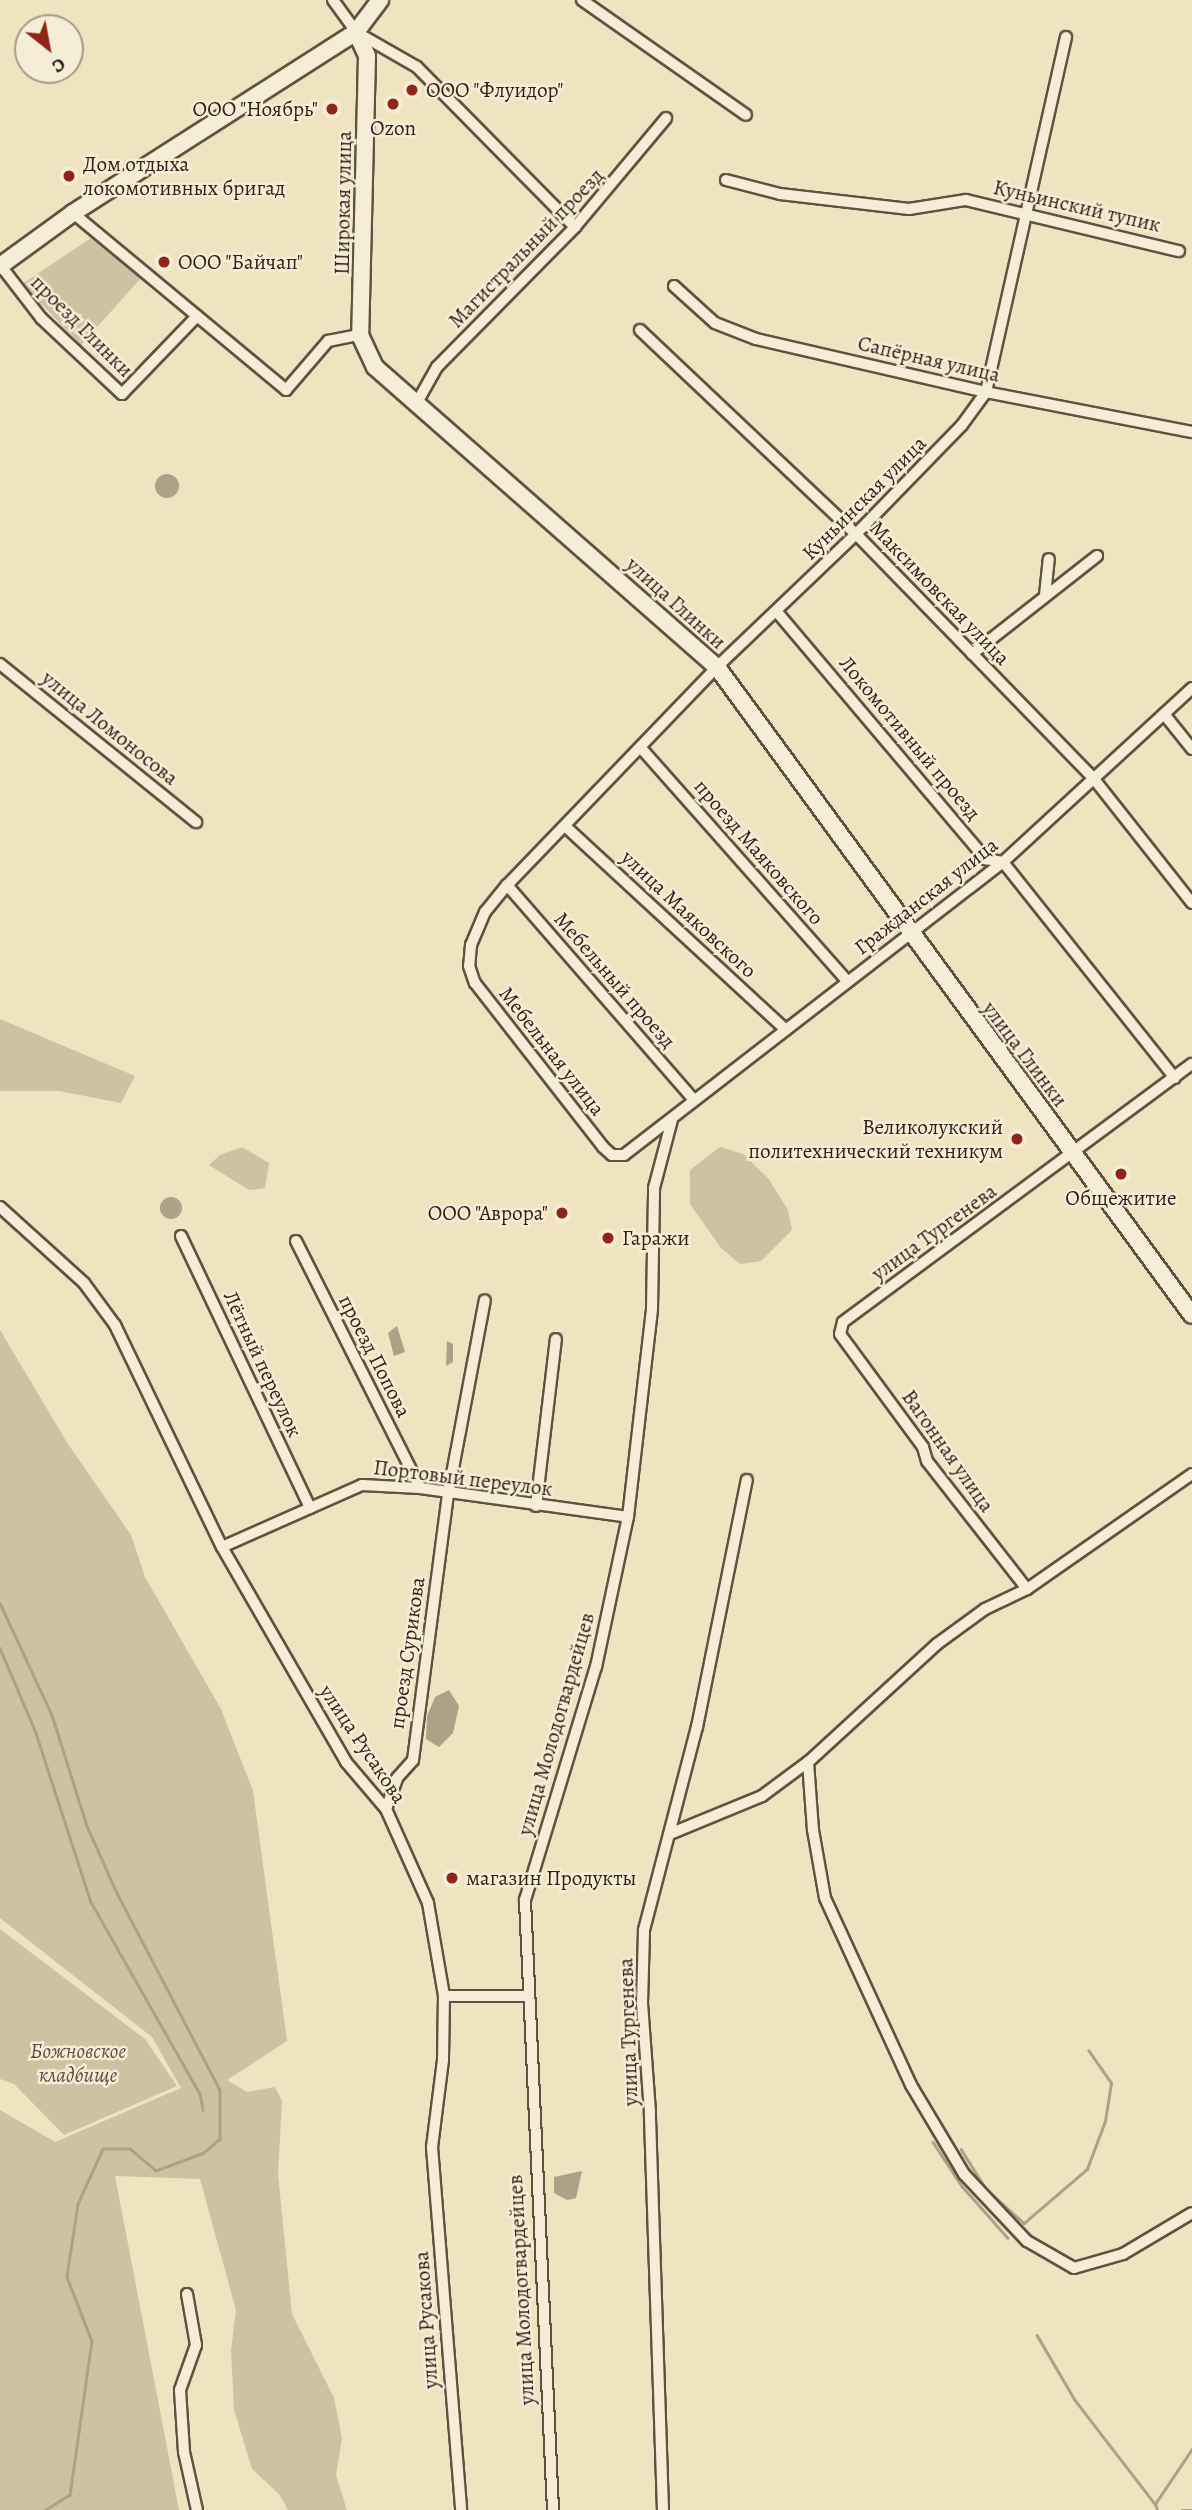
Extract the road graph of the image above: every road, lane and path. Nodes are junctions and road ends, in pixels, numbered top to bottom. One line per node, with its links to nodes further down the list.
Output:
1 (333, 0): 4 (street)
2 (380, 0): 4 (street)
3 (582, 0): 6 (street)
4 (356, 32): 9 (street); 11 (street); 17 (street, Широкая улица)
5 (1066, 37): 10 (street, Куньинская улица)
6 (746, 115)
7 (666, 118): 11 (street, Магистральный проезд)
8 (726, 180): 10 (street, Куньинский тупик)
9 (73, 213): 13 (street); 15 (street)
10 (1025, 213): 12 (street, Куньинский тупик); 18 (street, Куньинская улица)
11 (575, 227): 19 (street, Магистральный проезд)
12 (1179, 251)
13 (0, 266): 15 (street, проезд Глинки)
14 (674, 286): 18 (street, Сапёрная улица)
15 (197, 316): 17 (street)
16 (640, 330): 21 (street, Максимовская улица)
17 (360, 335): 19 (street, улица Глинки)
18 (986, 392): 20 (street, Сапёрная улица); 21 (street, Куньинская улица)
19 (415, 406): 28 (street, улица Глинки)
20 (1192, 432)
21 (856, 534): 25 (street, Куньинская улица); 26 (street, Максимовская улица)
22 (1097, 556): 24 (street)
23 (1049, 559): 24 (street)
24 (1045, 595): 26 (street)
25 (777, 612): 28 (street, Куньинская улица); 36 (street, Локомотивный проезд)
26 (972, 654): 33 (street, Максимовская улица)
27 (0, 664): 34 (street, улица Ломоносова)
28 (717, 667): 31 (street, Куньинская улица); 39 (street, улица Глинки)
29 (1192, 688): 30 (street, Гражданская улица)
30 (1164, 713): 32 (street); 33 (street, Гражданская улица)
31 (641, 748): 35 (street, Куньинская улица); 41 (street, проезд Маяковского)
32 (1192, 749)
33 (1094, 779): 36 (street, Гражданская улица); 38 (street, Максимовская улица)
34 (197, 821)
35 (566, 827): 37 (street, Куньинская улица); 42 (street, улица Маяковского)
36 (1003, 862): 39 (street, Гражданская улица); 44 (street, Локомотивный проезд)
37 (507, 885): 40 (street, Куньинская улица); 45 (street, Мебельный проезд)
38 (1192, 903)
39 (909, 934): 41 (street, Гражданская улица); 47 (street, улица Глинки)
40 (469, 966): 48 (street, Мебельная улица)
41 (848, 982): 42 (street, Гражданская улица)
42 (786, 1030): 45 (street, Гражданская улица)
43 (1192, 1064): 44 (street, улица Тургенева)
44 (1175, 1077): 47 (street, улица Тургенева)
45 (694, 1100): 46 (street, Гражданская улица)
46 (672, 1120): 48 (street, Гражданская улица); 62 (street, улица Молодогвардейцев)
47 (1074, 1154): 53 (street, улица Глинки); 54 (street, улица Тургенева)
48 (612, 1155)
49 (0, 1207): 63 (street, улица Русакова)
50 (181, 1236): 61 (street, Лётный переулок)
51 (296, 1241): 58 (street, проезд Попова)
52 (485, 1300): 59 (street)
53 (1192, 1315)
54 (840, 1334): 64 (street, Вагонная улица)
55 (556, 1339): 60 (street)
56 (1192, 1474): 64 (street)
57 (747, 1480): 67 (street, улица Тургенева)
58 (420, 1488): 59 (street, Портовый переулок); 61 (street, Портовый переулок)
59 (448, 1495): 60 (street, Портовый переулок); 66 (street, проезд Сурикова)
60 (536, 1506): 62 (street, Портовый переулок)
61 (310, 1508): 63 (street, Портовый переулок)
62 (628, 1517): 69 (street, улица Молодогвардейцев)
63 (222, 1547): 66 (street, улица Русакова)
64 (1027, 1588): 65 (street)
65 (808, 1762): 67 (street); 70 (street)
66 (386, 1809): 68 (street, улица Русакова)
67 (672, 1833): 75 (street, улица Тургенева)
68 (444, 1996): 69 (street); 73 (street, улица Русакова)
69 (527, 1996): 74 (street, улица Молодогвардейцев)
70 (1192, 2213)
71 (187, 2294): 72 (street)
72 (197, 2510)
73 (461, 2510)
74 (553, 2510)
75 (663, 2510)

